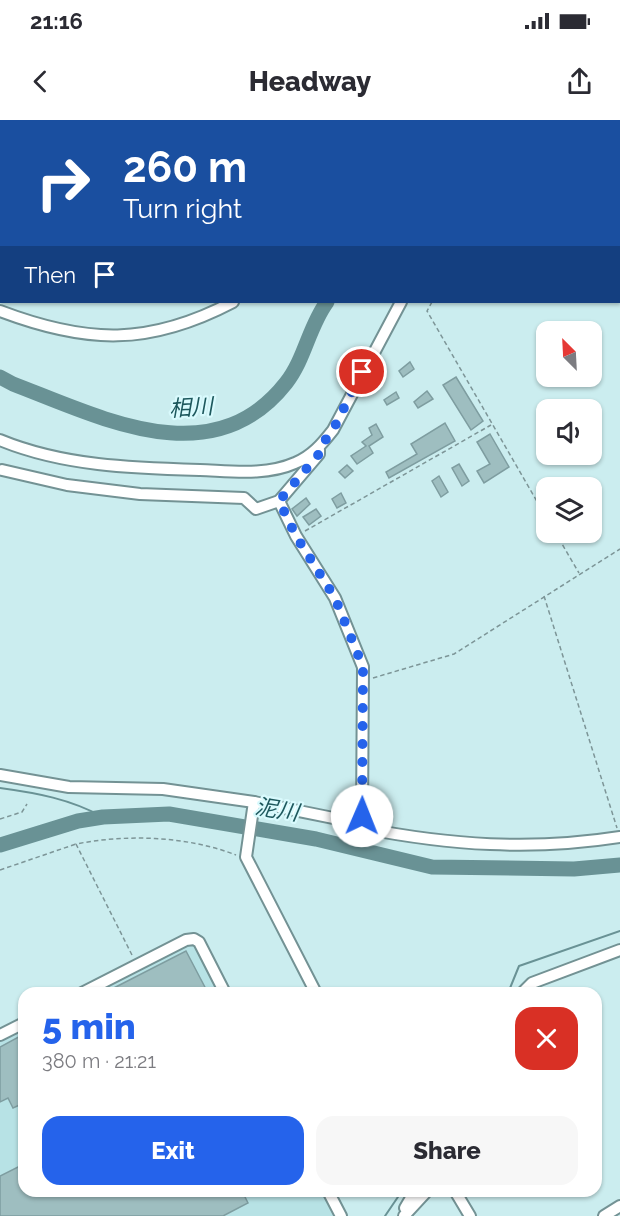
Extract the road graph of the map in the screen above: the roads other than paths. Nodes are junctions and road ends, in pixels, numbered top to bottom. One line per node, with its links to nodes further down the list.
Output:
1 (230, 303): 3 (street)
2 (400, 303): 5 (street)
3 (0, 311)
4 (0, 440): 5 (street)
5 (320, 447): 7 (street)
6 (1, 470): 7 (street)
7 (279, 501): 10 (street)
8 (0, 775): 9 (street)
9 (254, 805): 10 (street); 15 (street)
10 (358, 823): 11 (street)
11 (620, 835)
12 (620, 950): 16 (street)
13 (94, 987): 14 (street)
14 (222, 987)
15 (313, 987)
16 (529, 987)
17 (18, 1025): 18 (street)
18 (2, 1030)
19 (331, 1197): 25 (street)
20 (407, 1197): 26 (street)
21 (411, 1197): 26 (street)
22 (421, 1197): 27 (street)
23 (459, 1197): 28 (street)
24 (620, 1206): 29 (street)
25 (341, 1216)
26 (399, 1216)
27 (404, 1216)
28 (470, 1216)
29 (604, 1216)

